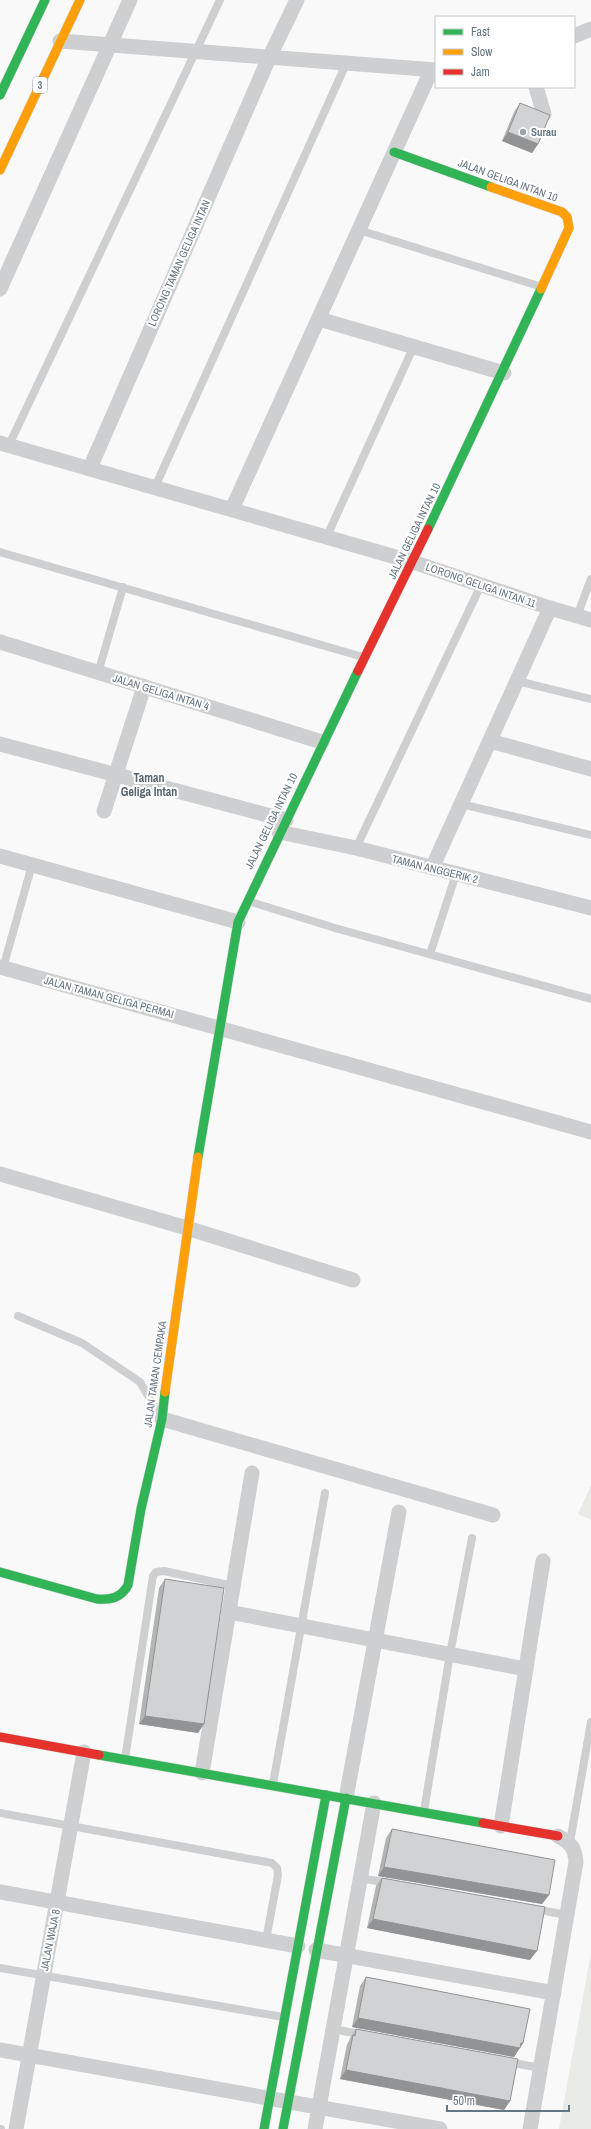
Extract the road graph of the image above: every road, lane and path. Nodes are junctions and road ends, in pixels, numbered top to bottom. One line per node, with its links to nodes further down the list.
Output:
1 (45, 0): 15 (main road)
2 (80, 0): 8 (main road, 3)
3 (130, 0): 9 (street)
4 (220, 0): 10 (lane)
5 (297, 0): 11 (street, LORONG TAMAN GELIGA INTAN)
6 (591, 29): 7 (street)
7 (575, 36)
8 (60, 41): 9 (street); 18 (main road, 3)
9 (111, 46): 10 (street); 21 (street)
10 (197, 52): 11 (street); 25 (lane)
11 (269, 58): 12 (street); 26 (street, LORONG TAMAN GELIGA INTAN)
12 (346, 64): 13 (street); 27 (lane)
13 (434, 70): 17 (street)
14 (536, 88): 16 (street)
15 (0, 94)
16 (544, 114)
17 (394, 152): 19 (street); 20 (main road, JALAN GELIGA INTAN 10)
18 (0, 170)
19 (359, 230): 20 (lane); 22 (street)
20 (543, 287): 24 (main road, JALAN GELIGA INTAN 10)
21 (0, 289)
22 (319, 319): 23 (street); 28 (street)
23 (414, 346): 24 (street); 29 (lane)
24 (504, 373): 31 (main road, JALAN GELIGA INTAN 10)
25 (5, 444): 26 (street, LORONG GELIGA INTAN 11)
26 (90, 468): 27 (street, LORONG GELIGA INTAN 11)
27 (155, 487): 28 (street, LORONG GELIGA INTAN 11)
28 (232, 509): 29 (street, LORONG GELIGA INTAN 11)
29 (327, 536): 31 (street, LORONG GELIGA INTAN 11)
30 (0, 552): 34 (lane)
31 (413, 562): 33 (street, LORONG GELIGA INTAN 11); 38 (main road, JALAN GELIGA INTAN 10)
32 (591, 579): 36 (lane)
33 (481, 585): 35 (street, LORONG GELIGA INTAN 11); 52 (lane)
34 (123, 587): 38 (lane); 39 (lane)
35 (550, 608): 36 (street, LORONG GELIGA INTAN 11); 40 (street)
36 (584, 618)
37 (0, 642): 39 (street, JALAN GELIGA INTAN 4)
38 (366, 657): 44 (main road, JALAN GELIGA INTAN 10)
39 (98, 672): 41 (street, JALAN GELIGA INTAN 4)
40 (517, 681): 42 (lane); 43 (street)
41 (144, 687): 44 (street, JALAN GELIGA INTAN 4); 47 (street)
42 (591, 699)
43 (490, 741): 46 (street); 48 (street)
44 (322, 742): 50 (main road, JALAN GELIGA INTAN 10)
45 (0, 744): 47 (street, TAMAN ANGGERIK 2)
46 (591, 769)
47 (116, 774): 49 (street); 50 (street, TAMAN ANGGERIK 2)
48 (461, 804): 51 (lane); 55 (street)
49 (104, 811)
50 (282, 826): 52 (street, TAMAN ANGGERIK 2); 57 (main road, JALAN GELIGA INTAN 10)
51 (591, 835)
52 (356, 848): 55 (street, TAMAN ANGGERIK 2)
53 (0, 856): 54 (street)
54 (32, 865): 59 (street); 61 (lane)
55 (432, 868): 56 (street, TAMAN ANGGERIK 2)
56 (456, 874): 58 (street, TAMAN ANGGERIK 2); 60 (lane)
57 (247, 901): 59 (main road, JALAN GELIGA INTAN 10); 60 (lane)
58 (591, 908)
59 (238, 922): 63 (main road, JALAN GELIGA INTAN 10)
60 (430, 954): 62 (lane)
61 (1, 967): 63 (street, JALAN TAMAN GELIGA PERMAI)
62 (591, 999)
63 (219, 1028): 64 (street, JALAN TAMAN GELIGA PERMAI); 66 (main road, JALAN TAMAN CEMPAKA)
64 (591, 1132)
65 (0, 1174): 66 (street)
66 (186, 1228): 67 (street); 69 (main road, JALAN TAMAN CEMPAKA)
67 (353, 1280)
68 (18, 1316): 69 (lane)
69 (162, 1419): 73 (street); 76 (main road, JALAN TAMAN CEMPAKA)
70 (252, 1472): 77 (street)
71 (325, 1492): 79 (lane)
72 (399, 1512): 80 (street)
73 (493, 1515)
74 (472, 1538): 81 (lane)
75 (543, 1561): 82 (street)
76 (0, 1572)
77 (233, 1586): 78 (street); 86 (lane)
78 (229, 1612): 79 (street); 87 (street)
79 (301, 1626): 80 (street); 88 (lane)
80 (374, 1639): 81 (street); 90 (street)
81 (450, 1654): 82 (street); 93 (lane)
82 (526, 1669): 95 (street)
83 (591, 1722): 96 (lane)
84 (0, 1736): 85 (main road)
85 (84, 1752): 86 (main road); 94 (street, JALAN WAJA 8)
86 (125, 1759): 87 (main road)
87 (202, 1773): 88 (main road)
88 (273, 1785): 89 (main road)
89 (326, 1795): 90 (main road); 104 (main road)
90 (346, 1798): 91 (main road); 105 (main road)
91 (374, 1803): 93 (main road); 97 (street)
92 (0, 1812): 94 (lane)
93 (424, 1812): 95 (main road)
94 (71, 1826): 100 (street, JALAN WAJA 8); 103 (lane)
95 (501, 1826): 96 (main road)
96 (564, 1839): 102 (street)
97 (360, 1878): 98 (lane); 106 (street)
98 (399, 1885)
99 (0, 1892): 100 (street)
100 (57, 1902): 103 (street); 108 (street, JALAN WAJA 8)
101 (529, 1908): 102 (lane)
102 (567, 1915): 109 (street)
103 (266, 1940): 104 (street)
104 (298, 1946): 110 (main road)
105 (316, 1950): 106 (street); 118 (main road)
106 (346, 1955): 109 (street); 111 (street)
107 (0, 1968): 108 (lane)
108 (43, 1975): 110 (lane); 114 (street, JALAN WAJA 8)
109 (554, 1993): 116 (street)
110 (285, 2018): 117 (main road)
111 (333, 2029): 112 (lane); 119 (street)
112 (372, 2036)
113 (0, 2050): 114 (street)
114 (29, 2055): 117 (street); 120 (street, JALAN WAJA 8)
115 (495, 2060): 116 (lane)
116 (541, 2068): 125 (street)
117 (270, 2098): 118 (street); 121 (main road)
118 (288, 2102): 119 (street); 122 (main road)
119 (319, 2107): 123 (street); 124 (street)
120 (16, 2129)
121 (264, 2129)
122 (283, 2129)
123 (315, 2129)
124 (440, 2129)
125 (530, 2129)

